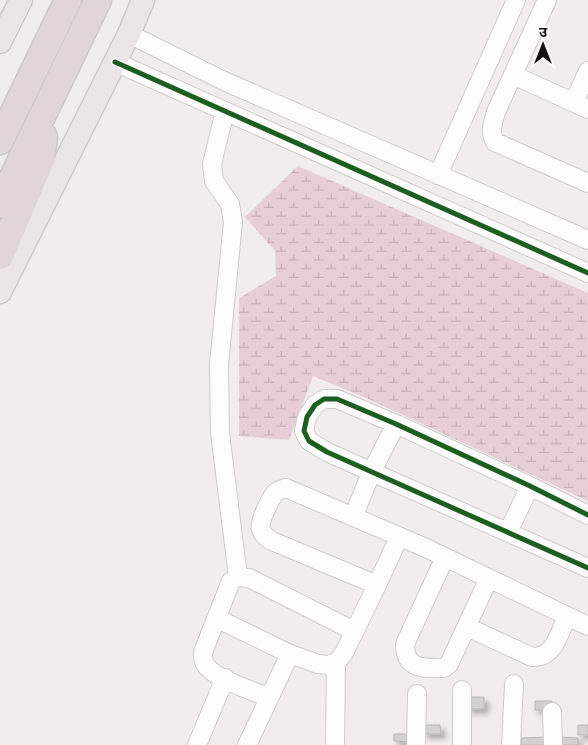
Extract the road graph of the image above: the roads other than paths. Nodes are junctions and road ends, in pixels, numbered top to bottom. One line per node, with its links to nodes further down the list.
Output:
1 (21, 0): 8 (main road)
2 (68, 0): 12 (highway)
3 (98, 0): 13 (highway)
4 (143, 0): 7 (main road)
5 (516, 0): 18 (street)
6 (546, 0): 11 (street)
7 (129, 34): 9 (main road); 18 (street)
8 (0, 42)
9 (114, 62): 16 (street); 24 (main road)
10 (588, 71): 15 (street)
11 (513, 76): 15 (street); 19 (street)
12 (24, 92): 14 (highway); 17 (highway)
13 (50, 100): 20 (highway); 22 (highway)
14 (0, 103)
15 (581, 105)
16 (225, 111): 23 (street); 34 (street)
17 (0, 141)
18 (438, 175): 21 (street)
19 (588, 183)
20 (0, 204)
21 (588, 240)
22 (0, 256)
23 (588, 273)
24 (0, 292)
25 (396, 424): 26 (street); 26 (street); 27 (street)
26 (372, 471): 29 (street); 30 (street)
27 (530, 486): 28 (street); 30 (street)
28 (588, 515)
29 (353, 517): 31 (street); 36 (street)
30 (508, 532): 33 (street)
31 (399, 537): 32 (street); 36 (street)
32 (445, 557): 35 (street); 40 (street)
33 (588, 568)
34 (238, 577): 38 (street); 41 (street)
35 (489, 578): 37 (street); 40 (street)
36 (377, 585): 41 (street)
37 (567, 616): 39 (street); 40 (street)
38 (216, 618): 42 (street); 44 (street)
39 (588, 626)
40 (467, 627)
41 (354, 631): 43 (street)
42 (290, 654): 43 (street); 48 (street)
43 (336, 663): 52 (street)
44 (225, 678): 48 (street); 50 (street)
45 (514, 684): 55 (street)
46 (462, 690): 54 (street)
47 (417, 694): 53 (street)
48 (269, 698): 51 (street)
49 (552, 712): 56 (street)
50 (197, 745)
51 (247, 745)
52 (335, 745)
53 (416, 745)
54 (462, 745)
55 (511, 745)
56 (554, 745)

